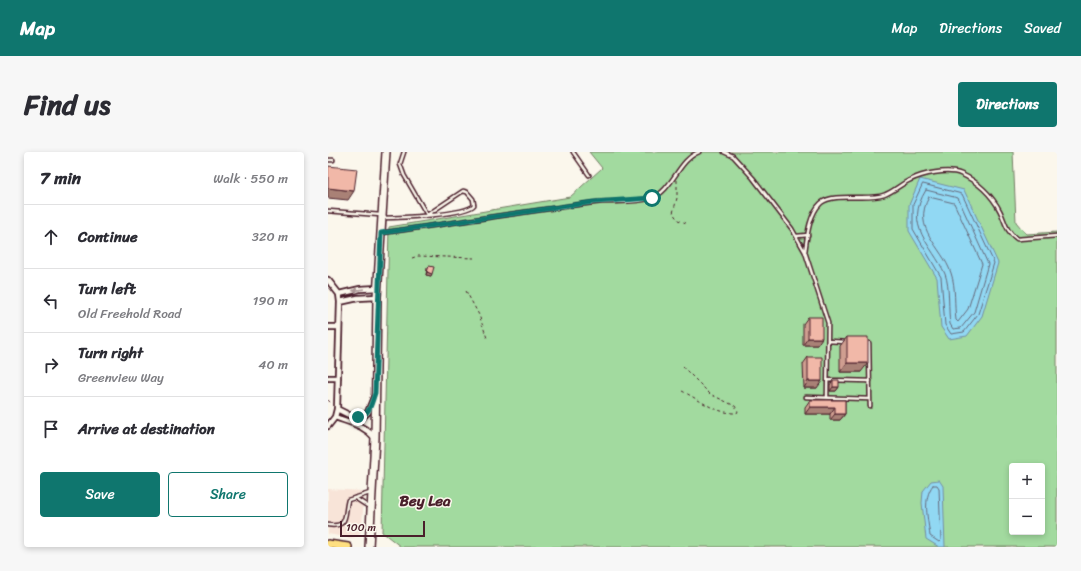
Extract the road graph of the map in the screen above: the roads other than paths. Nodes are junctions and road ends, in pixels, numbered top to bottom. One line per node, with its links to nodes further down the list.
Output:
1 (386, 152): 11 (main road)
2 (405, 152): 10 (lane)
3 (573, 152): 8 (lane)
4 (699, 152): 12 (lane)
5 (724, 152): 14 (lane)
6 (328, 160): 7 (lane)
7 (333, 160)
8 (589, 175)
9 (328, 211): 11 (lane)
10 (427, 215): 10 (lane); 11 (lane)
11 (382, 217): 12 (main road)
12 (381, 233): 18 (main road)
13 (808, 235): 14 (lane); 15 (lane); 16 (lane)
14 (797, 236): 16 (lane)
15 (1057, 236)
16 (805, 252): 24 (lane)
17 (328, 280): 19 (street)
18 (378, 288): 19 (street, one-way to 19); 20 (main road)
19 (339, 294): 21 (street)
20 (377, 297): 21 (street); 31 (main road)
21 (340, 302): 23 (street)
22 (328, 327): 23 (street)
23 (340, 328): 28 (street)
24 (828, 341): 25 (lane); 29 (lane)
25 (849, 342)
26 (862, 342): 30 (lane)
27 (328, 378): 28 (street)
28 (338, 378): 36 (street)
29 (828, 380): 30 (lane); 33 (lane)
30 (870, 381): 34 (lane)
31 (375, 393): 36 (street); 39 (main road)
32 (806, 397): 33 (lane)
33 (827, 398): 34 (lane)
34 (870, 399): 35 (lane)
35 (870, 406)
36 (337, 409): 37 (street)
37 (335, 417): 38 (street); 39 (street)
38 (328, 426)
39 (375, 438): 40 (main road)
40 (373, 493): 41 (lane); 42 (main road)
41 (354, 498): 42 (lane); 43 (lane)
42 (372, 509): 46 (main road)
43 (328, 525)
44 (328, 544): 45 (main road)
45 (348, 547)
46 (369, 547)

